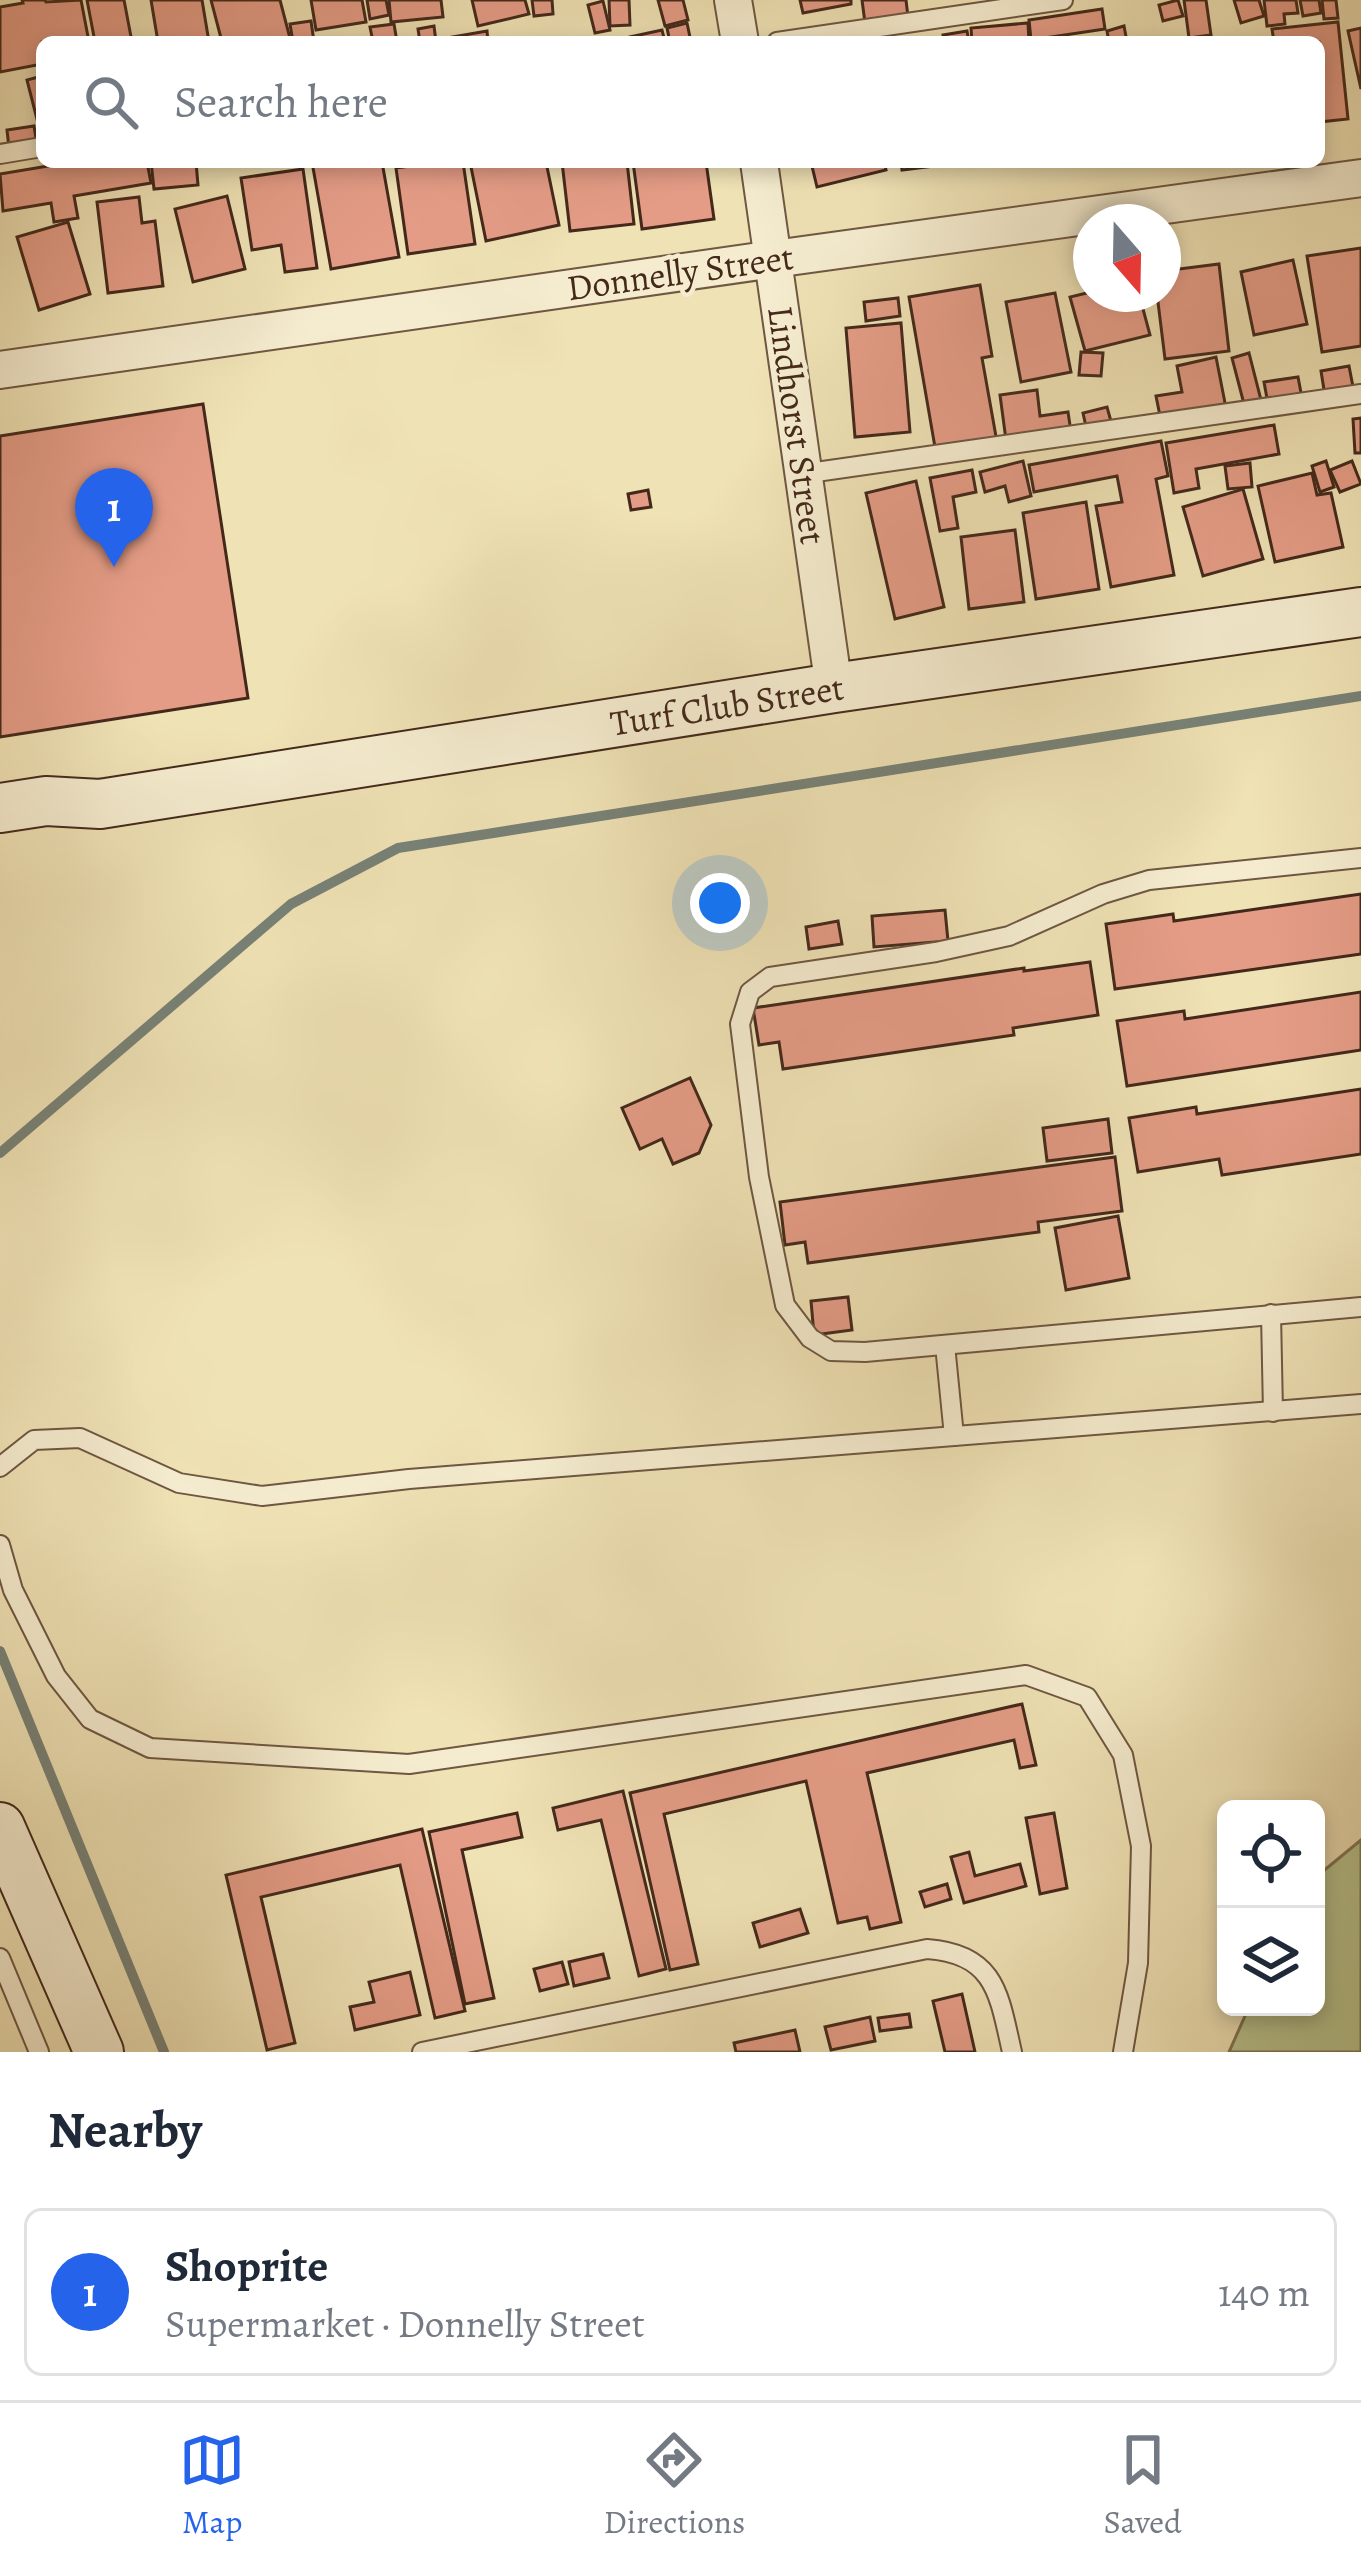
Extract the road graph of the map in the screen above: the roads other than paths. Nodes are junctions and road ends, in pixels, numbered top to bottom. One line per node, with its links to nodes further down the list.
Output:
1 (733, 0): 3 (street)
2 (1063, 0): 4 (lane)
3 (739, 36)
4 (818, 36)
5 (36, 148): 6 (lane)
6 (0, 154)
7 (760, 168): 9 (street, Lindhorst Street)
8 (1361, 178): 9 (street, Donnelly Street)
9 (774, 259): 10 (street, Donnelly Street); 12 (street, Lindhorst Street)
10 (0, 370)
11 (1361, 394): 12 (lane)
12 (802, 474): 14 (street, Lindhorst Street)
13 (1361, 612): 14 (main road, Turf Club Street)
14 (834, 688): 15 (main road, Turf Club Street)
15 (94, 805): 16 (main road, Turf Club Street); 17 (main road, Turf Club Street)
16 (0, 808)
17 (0, 835)
18 (1361, 858): 21 (lane)
19 (1361, 1307): 20 (lane)
20 (1271, 1314): 21 (lane); 23 (lane)
21 (945, 1345): 24 (lane)
22 (1361, 1404): 23 (lane)
23 (1273, 1412): 24 (lane)
24 (953, 1436): 25 (lane)
25 (0, 1467)
26 (0, 1545): 33 (lane)
27 (0, 1826): 30 (main road)
28 (0, 1958): 29 (lane)
29 (39, 2052)
30 (99, 2052)
31 (422, 2052): 32 (lane)
32 (1012, 2052)
33 (1124, 2052)

